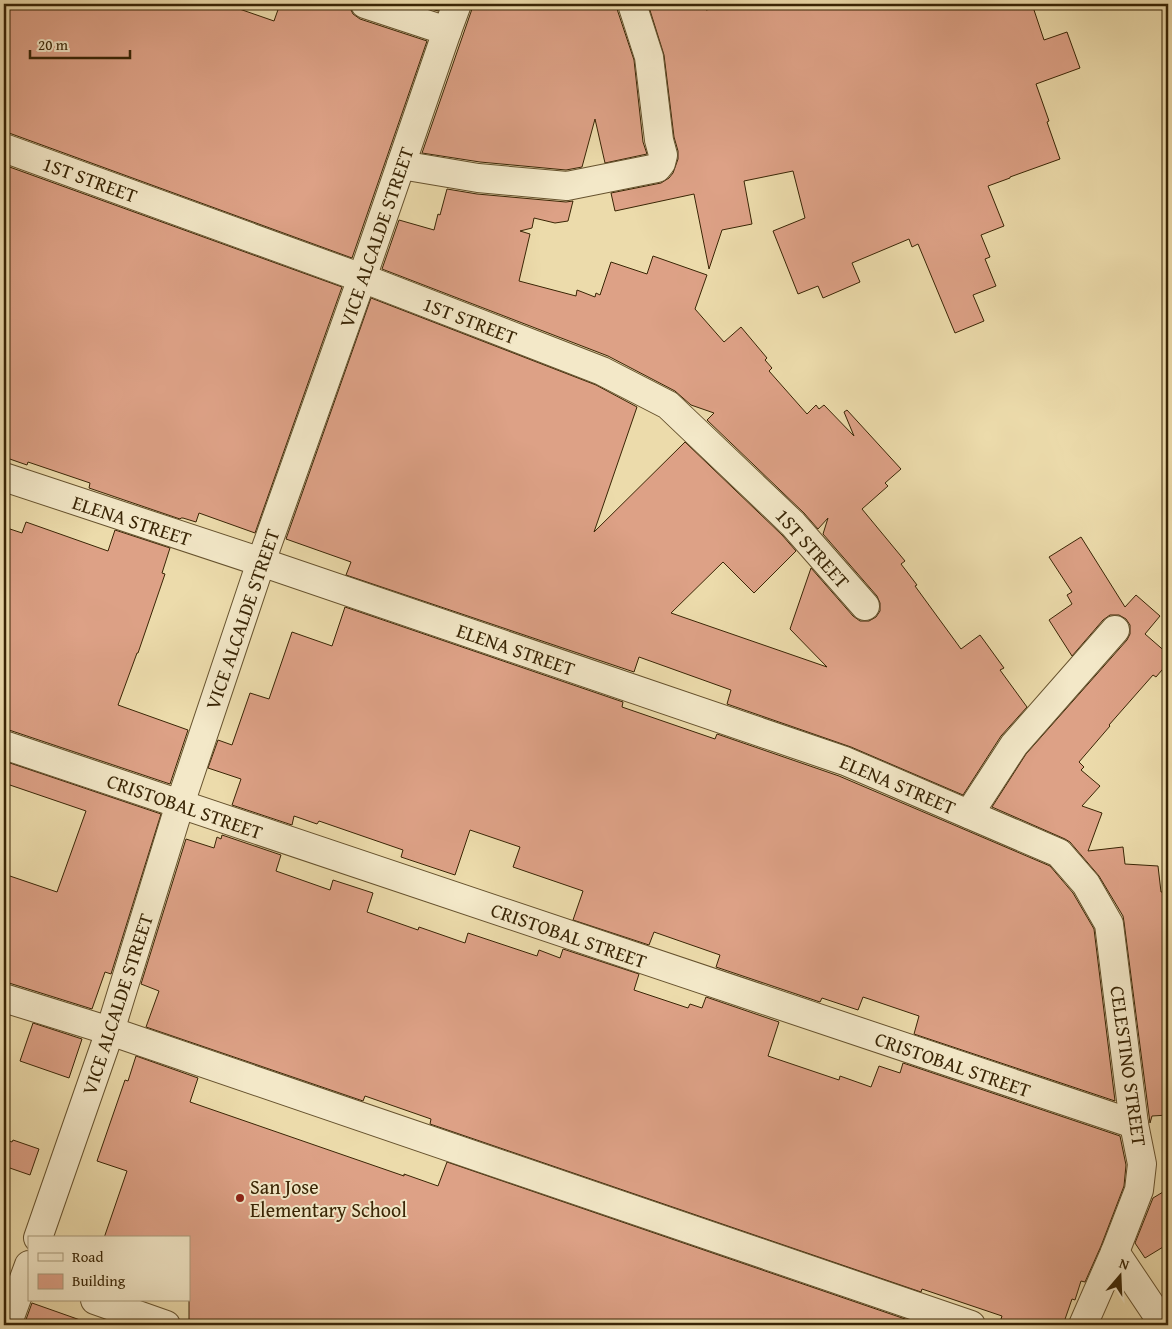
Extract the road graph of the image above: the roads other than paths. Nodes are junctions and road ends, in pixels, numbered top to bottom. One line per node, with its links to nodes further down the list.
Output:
1 (365, 4): 4 (street)
2 (457, 4): 4 (street, VICE ALCALDE STREET)
3 (632, 4): 6 (street)
4 (447, 31): 6 (street, VICE ALCALDE STREET)
5 (4, 148): 7 (street, 1ST STREET)
6 (401, 164): 7 (street, VICE ALCALDE STREET)
7 (362, 278): 9 (street, VICE ALCALDE STREET); 10 (street, 1ST STREET)
8 (4, 477): 9 (street, ELENA STREET)
9 (261, 562): 13 (street, VICE ALCALDE STREET); 14 (street, ELENA STREET)
10 (865, 606)
11 (1115, 630): 14 (street)
12 (4, 745): 13 (street, CRISTOBAL STREET)
13 (180, 804): 17 (street, VICE ALCALDE STREET); 18 (street, CRISTOBAL STREET)
14 (969, 814): 15 (street, ELENA STREET)
15 (1022, 838): 18 (street, CELESTINO STREET)
16 (4, 998): 17 (street)
17 (110, 1031): 19 (street, VICE ALCALDE STREET); 25 (street)
18 (1134, 1124): 20 (street, CELESTINO STREET)
19 (39, 1236)
20 (1115, 1252): 26 (street, CELESTINO STREET); 27 (street)
21 (22, 1272): 23 (street)
22 (101, 1302): 24 (street)
23 (8, 1325)
24 (166, 1325)
25 (971, 1325)
26 (1083, 1325)
27 (1164, 1325)

